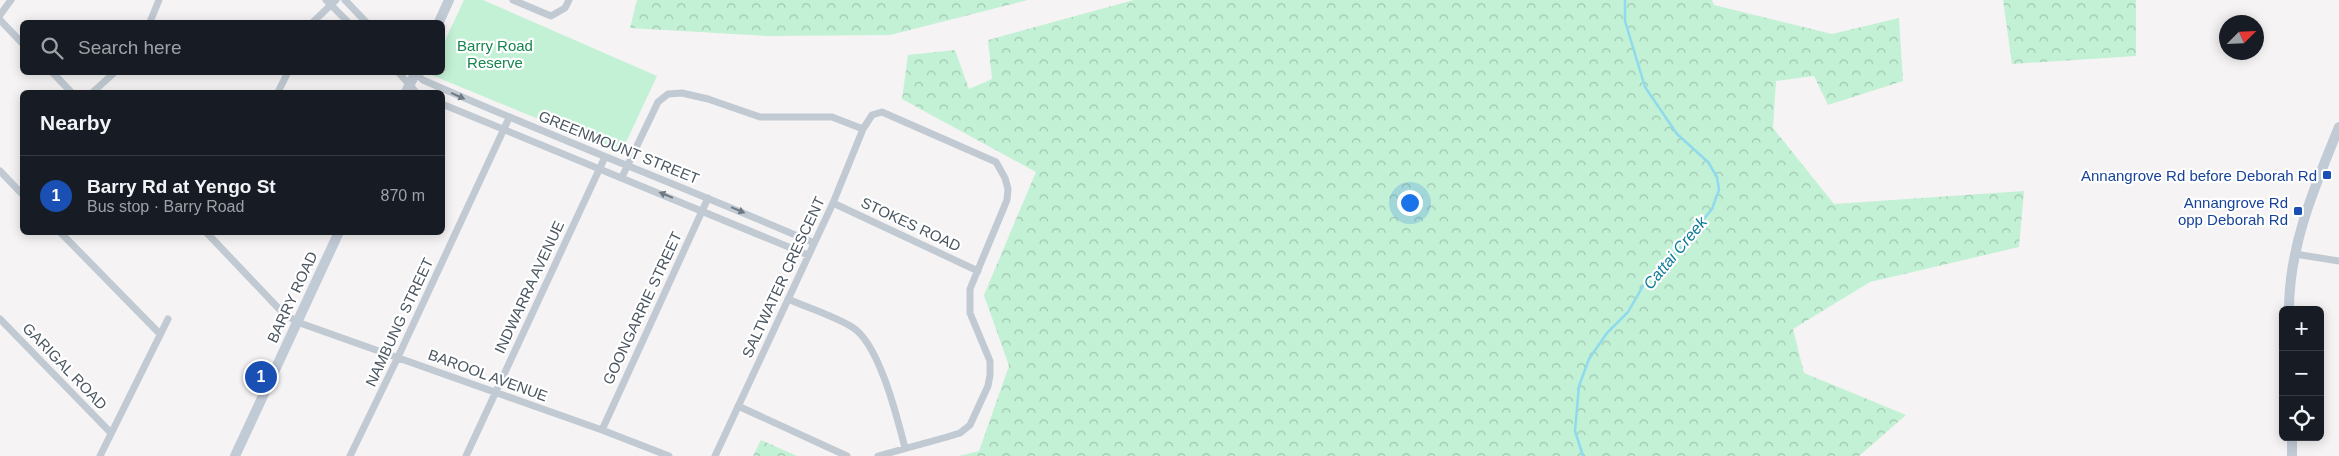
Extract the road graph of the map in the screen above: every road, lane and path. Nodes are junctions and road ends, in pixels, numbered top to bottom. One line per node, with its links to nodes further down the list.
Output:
1 (11, 0): 8 (street)
2 (159, 0): 10 (street)
3 (345, 0): 13 (street)
4 (449, 0): 14 (street)
5 (513, 0): 6 (street)
6 (569, 0)
7 (331, 2): 11 (street); 12 (street)
8 (0, 15)
9 (0, 20): 15 (street)
10 (151, 20)
11 (316, 20)
12 (346, 20)
13 (364, 20)
14 (440, 20)
15 (20, 41)
16 (55, 75): 22 (street)
17 (112, 75): 23 (street)
18 (286, 75): 24 (street)
19 (400, 75): 25 (street)
20 (415, 75): 25 (street)
21 (417, 75): 27 (street, GREENMOUNT STREET, one-way to 27)
22 (69, 90)
23 (95, 90)
24 (279, 90)
25 (411, 90)
26 (445, 105): 30 (street, GREENMOUNT STREET)
27 (508, 118): 30 (street, NAMBUNG STREET); 31 (street, GREENMOUNT STREET)
28 (2339, 127): 44 (street)
29 (863, 129): 32 (street); 38 (street, SALTWATER CRESCENT); 47 (street, SALTWATER CRESCENT)
30 (503, 130): 33 (street, GREENMOUNT STREET); 54 (street, NAMBUNG STREET)
31 (605, 157): 32 (street, GREENMOUNT STREET); 33 (street, INDWARRA AVENUE)
32 (627, 166): 35 (street); 37 (street, GREENMOUNT STREET)
33 (599, 169): 35 (street, GREENMOUNT STREET); 55 (street, INDWARRA AVENUE)
34 (0, 170): 36 (street)
35 (622, 177): 39 (street, GREENMOUNT STREET, one-way to 35)
36 (20, 192)
37 (708, 198): 39 (street, GOONGARRIE STREET); 43 (street, GREENMOUNT STREET, one-way to 43)
38 (833, 203): 43 (street, SALTWATER CRESCENT); 47 (street, STOKES ROAD)
39 (702, 209): 45 (street, GREENMOUNT STREET); 57 (street, GOONGARRIE STREET)
40 (63, 235): 53 (street)
41 (209, 235): 52 (street, BAROOL AVENUE)
42 (338, 235): 52 (street, BARRY ROAD)
43 (814, 243): 45 (street, SALTWATER CRESCENT)
44 (2295, 254): 46 (street); 49 (street)
45 (808, 255): 48 (street, SALTWATER CRESCENT)
46 (2339, 261)
47 (978, 270): 60 (street)
48 (788, 299): 56 (street, SALTWATER CRESCENT); 60 (street)
49 (2289, 306)
50 (0, 319): 58 (street, GARIGAL ROAD)
51 (168, 319): 53 (street)
52 (297, 322): 54 (street, BAROOL AVENUE); 62 (street, BARRY ROAD)
53 (159, 333): 58 (street)
54 (398, 357): 55 (street, BAROOL AVENUE); 63 (street, NAMBUNG STREET)
55 (495, 393): 57 (street, BAROOL AVENUE); 64 (street, INDWARRA AVENUE)
56 (738, 406): 66 (street, SALTWATER CRESCENT); 67 (street)
57 (602, 430): 65 (street, BAROOL AVENUE)
58 (111, 433): 61 (street)
59 (2292, 441): 69 (street)
60 (905, 448): 68 (street)
61 (100, 456)
62 (235, 456)
63 (350, 456)
64 (466, 456)
65 (669, 456)
66 (715, 456)
67 (847, 456)
68 (878, 456)
69 (2292, 456)

